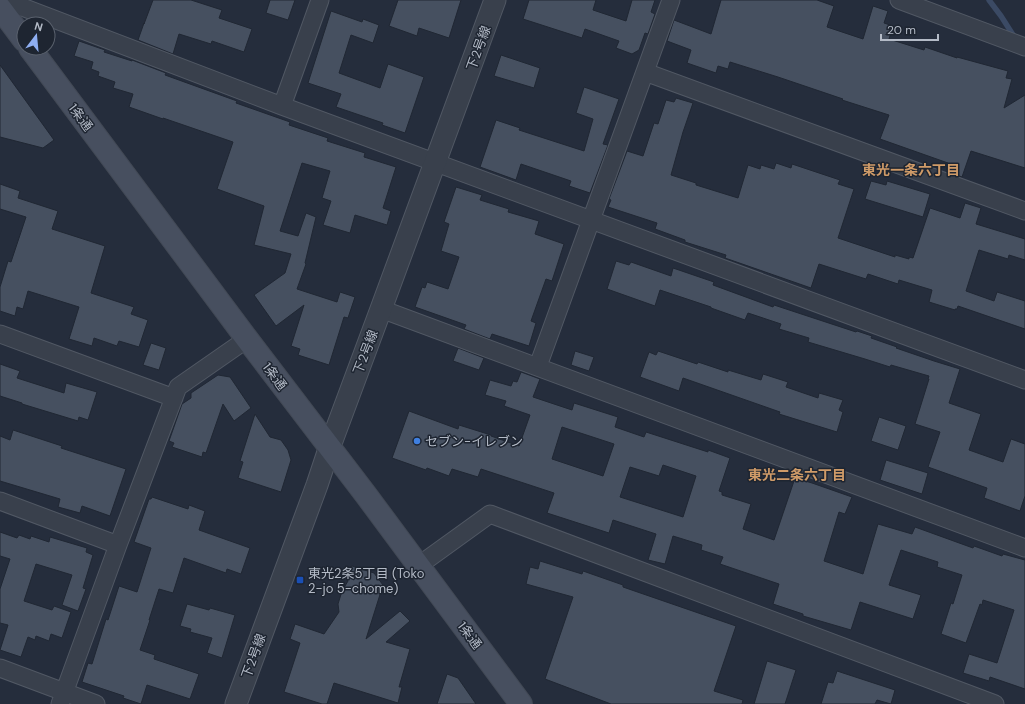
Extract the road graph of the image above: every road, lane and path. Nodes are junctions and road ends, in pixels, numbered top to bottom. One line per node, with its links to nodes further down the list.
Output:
1 (320, 0): 10 (street)
2 (495, 0): 11 (street, 下2号線)
3 (671, 0): 9 (street)
4 (899, 0): 7 (street)
5 (2, 11): 6 (main road); 10 (street)
6 (16, 29)
7 (1025, 47)
8 (36, 56): 16 (main road, 1条通)
9 (645, 72): 12 (street); 13 (street)
10 (282, 106): 11 (street)
11 (436, 162): 13 (street); 14 (street, 下2号線)
12 (1025, 211)
13 (592, 220): 17 (street); 18 (street)
14 (381, 309): 17 (street); 20 (street, 下2号線)
15 (0, 334): 19 (street)
16 (247, 339): 19 (street); 20 (main road, 1条通)
17 (538, 366): 23 (street)
18 (1025, 380)
19 (174, 398): 22 (street)
20 (330, 446): 24 (main road, 1条通); 28 (street, 下2号線)
21 (0, 501): 22 (street)
22 (118, 545): 26 (street)
23 (1025, 548)
24 (418, 566): 29 (main road, 1条通); 30 (street)
25 (0, 668): 26 (street)
26 (62, 698): 27 (street)
27 (96, 704)
28 (236, 704)
29 (521, 704)
30 (995, 704)

